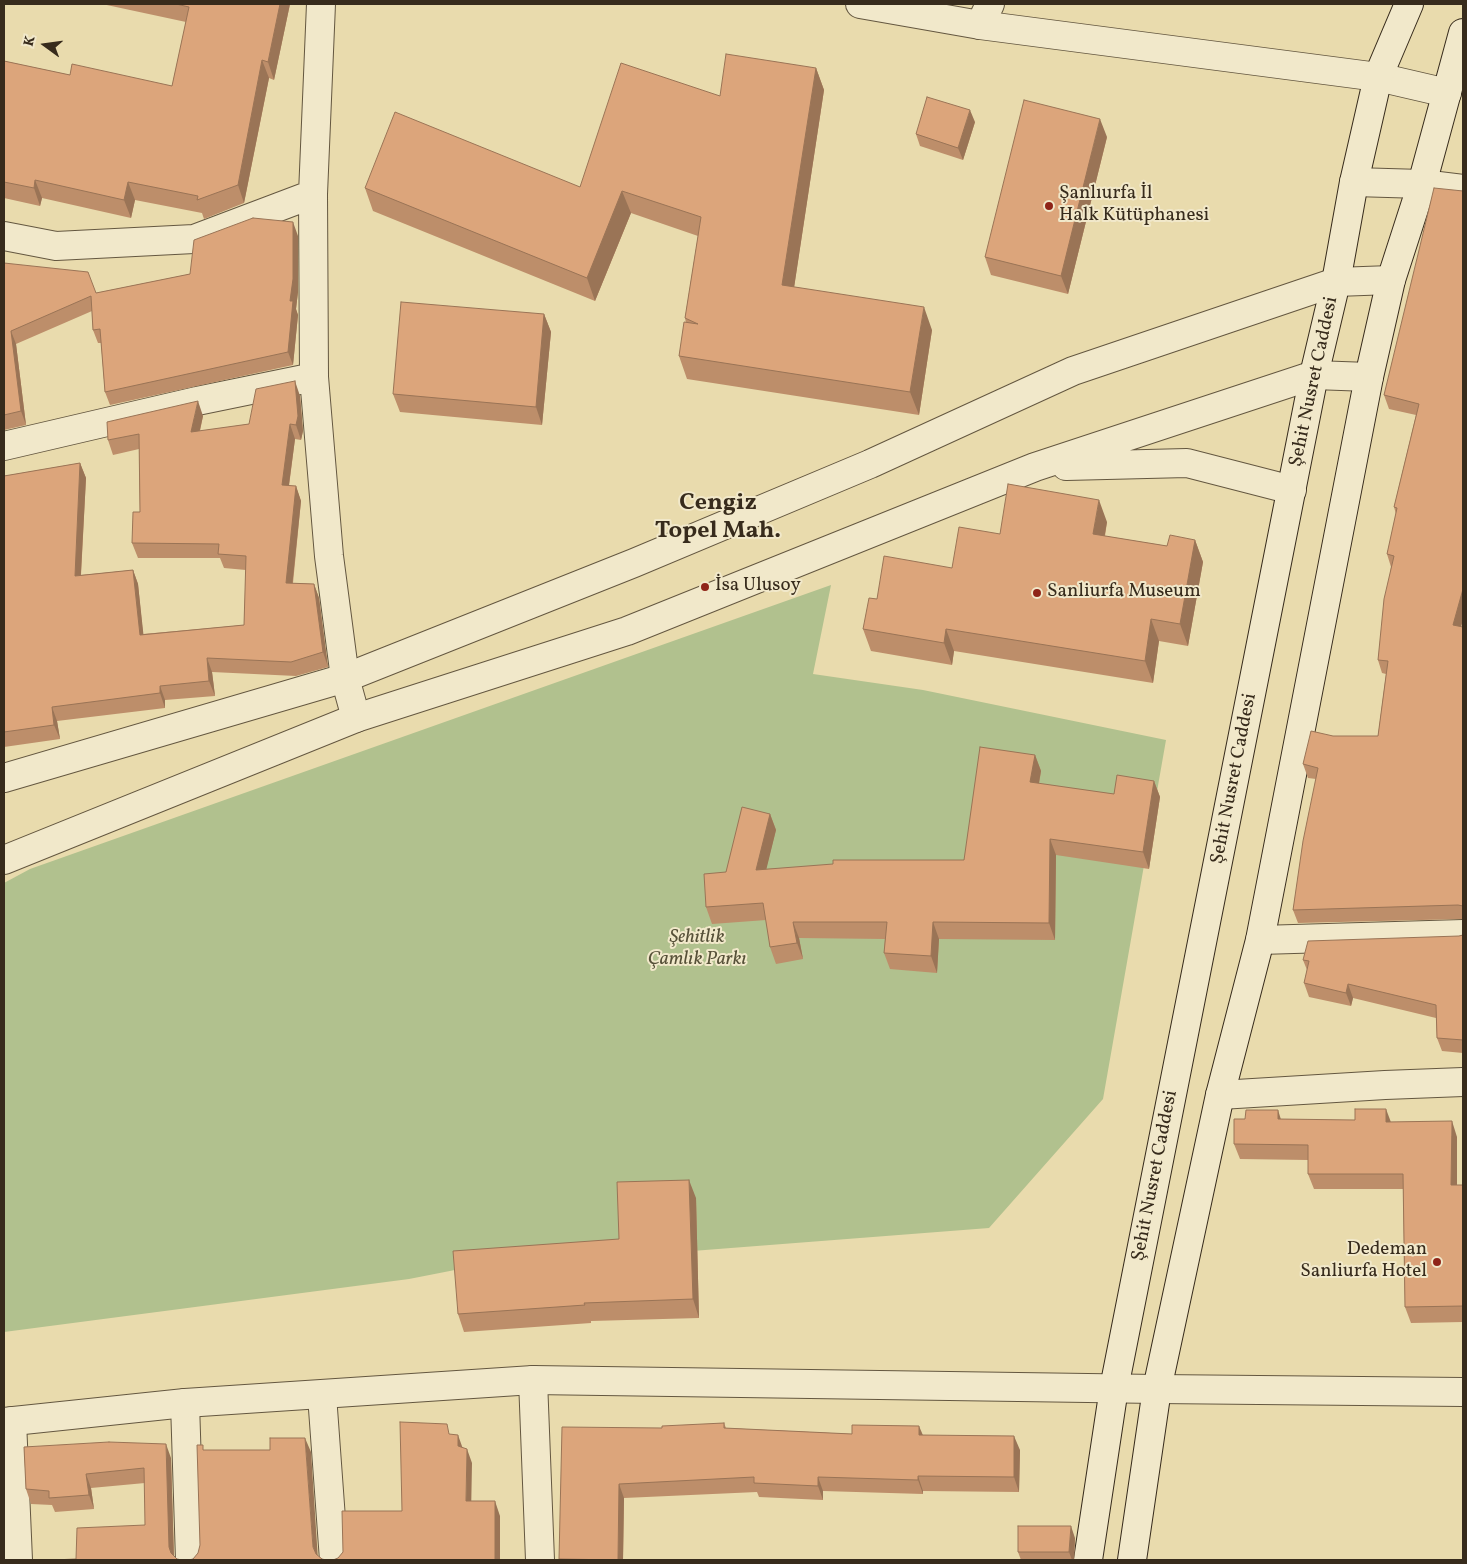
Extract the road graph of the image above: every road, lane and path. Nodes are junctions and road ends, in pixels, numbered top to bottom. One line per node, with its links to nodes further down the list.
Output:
1 (321, 4): 11 (street)
2 (860, 4): 4 (street)
3 (1409, 4): 6 (street, Şehit Nusret Caddesi)
4 (985, 14): 6 (street)
5 (1463, 33): 7 (street)
6 (1378, 77): 7 (street); 8 (street, Şehit Nusret Caddesi)
7 (1447, 93): 9 (street)
8 (1354, 182): 9 (street); 14 (street, Şehit Nusret Caddesi)
9 (1422, 184): 10 (street); 13 (street)
10 (1463, 189)
11 (313, 194): 12 (street); 17 (street)
12 (4, 236)
13 (1391, 280): 14 (street); 16 (street)
14 (1336, 282): 15 (street, Şehit Nusret Caddesi); 21 (street)
15 (1314, 375): 16 (street); 19 (street); 20 (street, Şehit Nusret Caddesi)
16 (1369, 377): 26 (street)
17 (314, 378): 18 (street); 21 (street)
18 (4, 446)
19 (1035, 467): 20 (street); 22 (street)
20 (1292, 490): 30 (street, Şehit Nusret Caddesi)
21 (345, 678): 22 (street); 23 (street)
22 (356, 718): 24 (street)
23 (4, 777)
24 (4, 860)
25 (1463, 934): 26 (street)
26 (1260, 940): 28 (street)
27 (1463, 1082): 28 (street)
28 (1220, 1095): 31 (street)
29 (533, 1380): 30 (street); 33 (street); 39 (street)
30 (1114, 1388): 31 (street); 40 (street, Şehit Nusret Caddesi)
31 (1157, 1389): 32 (street); 41 (street)
32 (1463, 1392)
33 (322, 1395): 34 (street); 38 (street)
34 (185, 1402): 35 (street); 37 (street)
35 (8, 1421): 36 (street)
36 (18, 1560)
37 (190, 1560)
38 (334, 1560)
39 (540, 1560)
40 (1088, 1560)
41 (1132, 1560)

